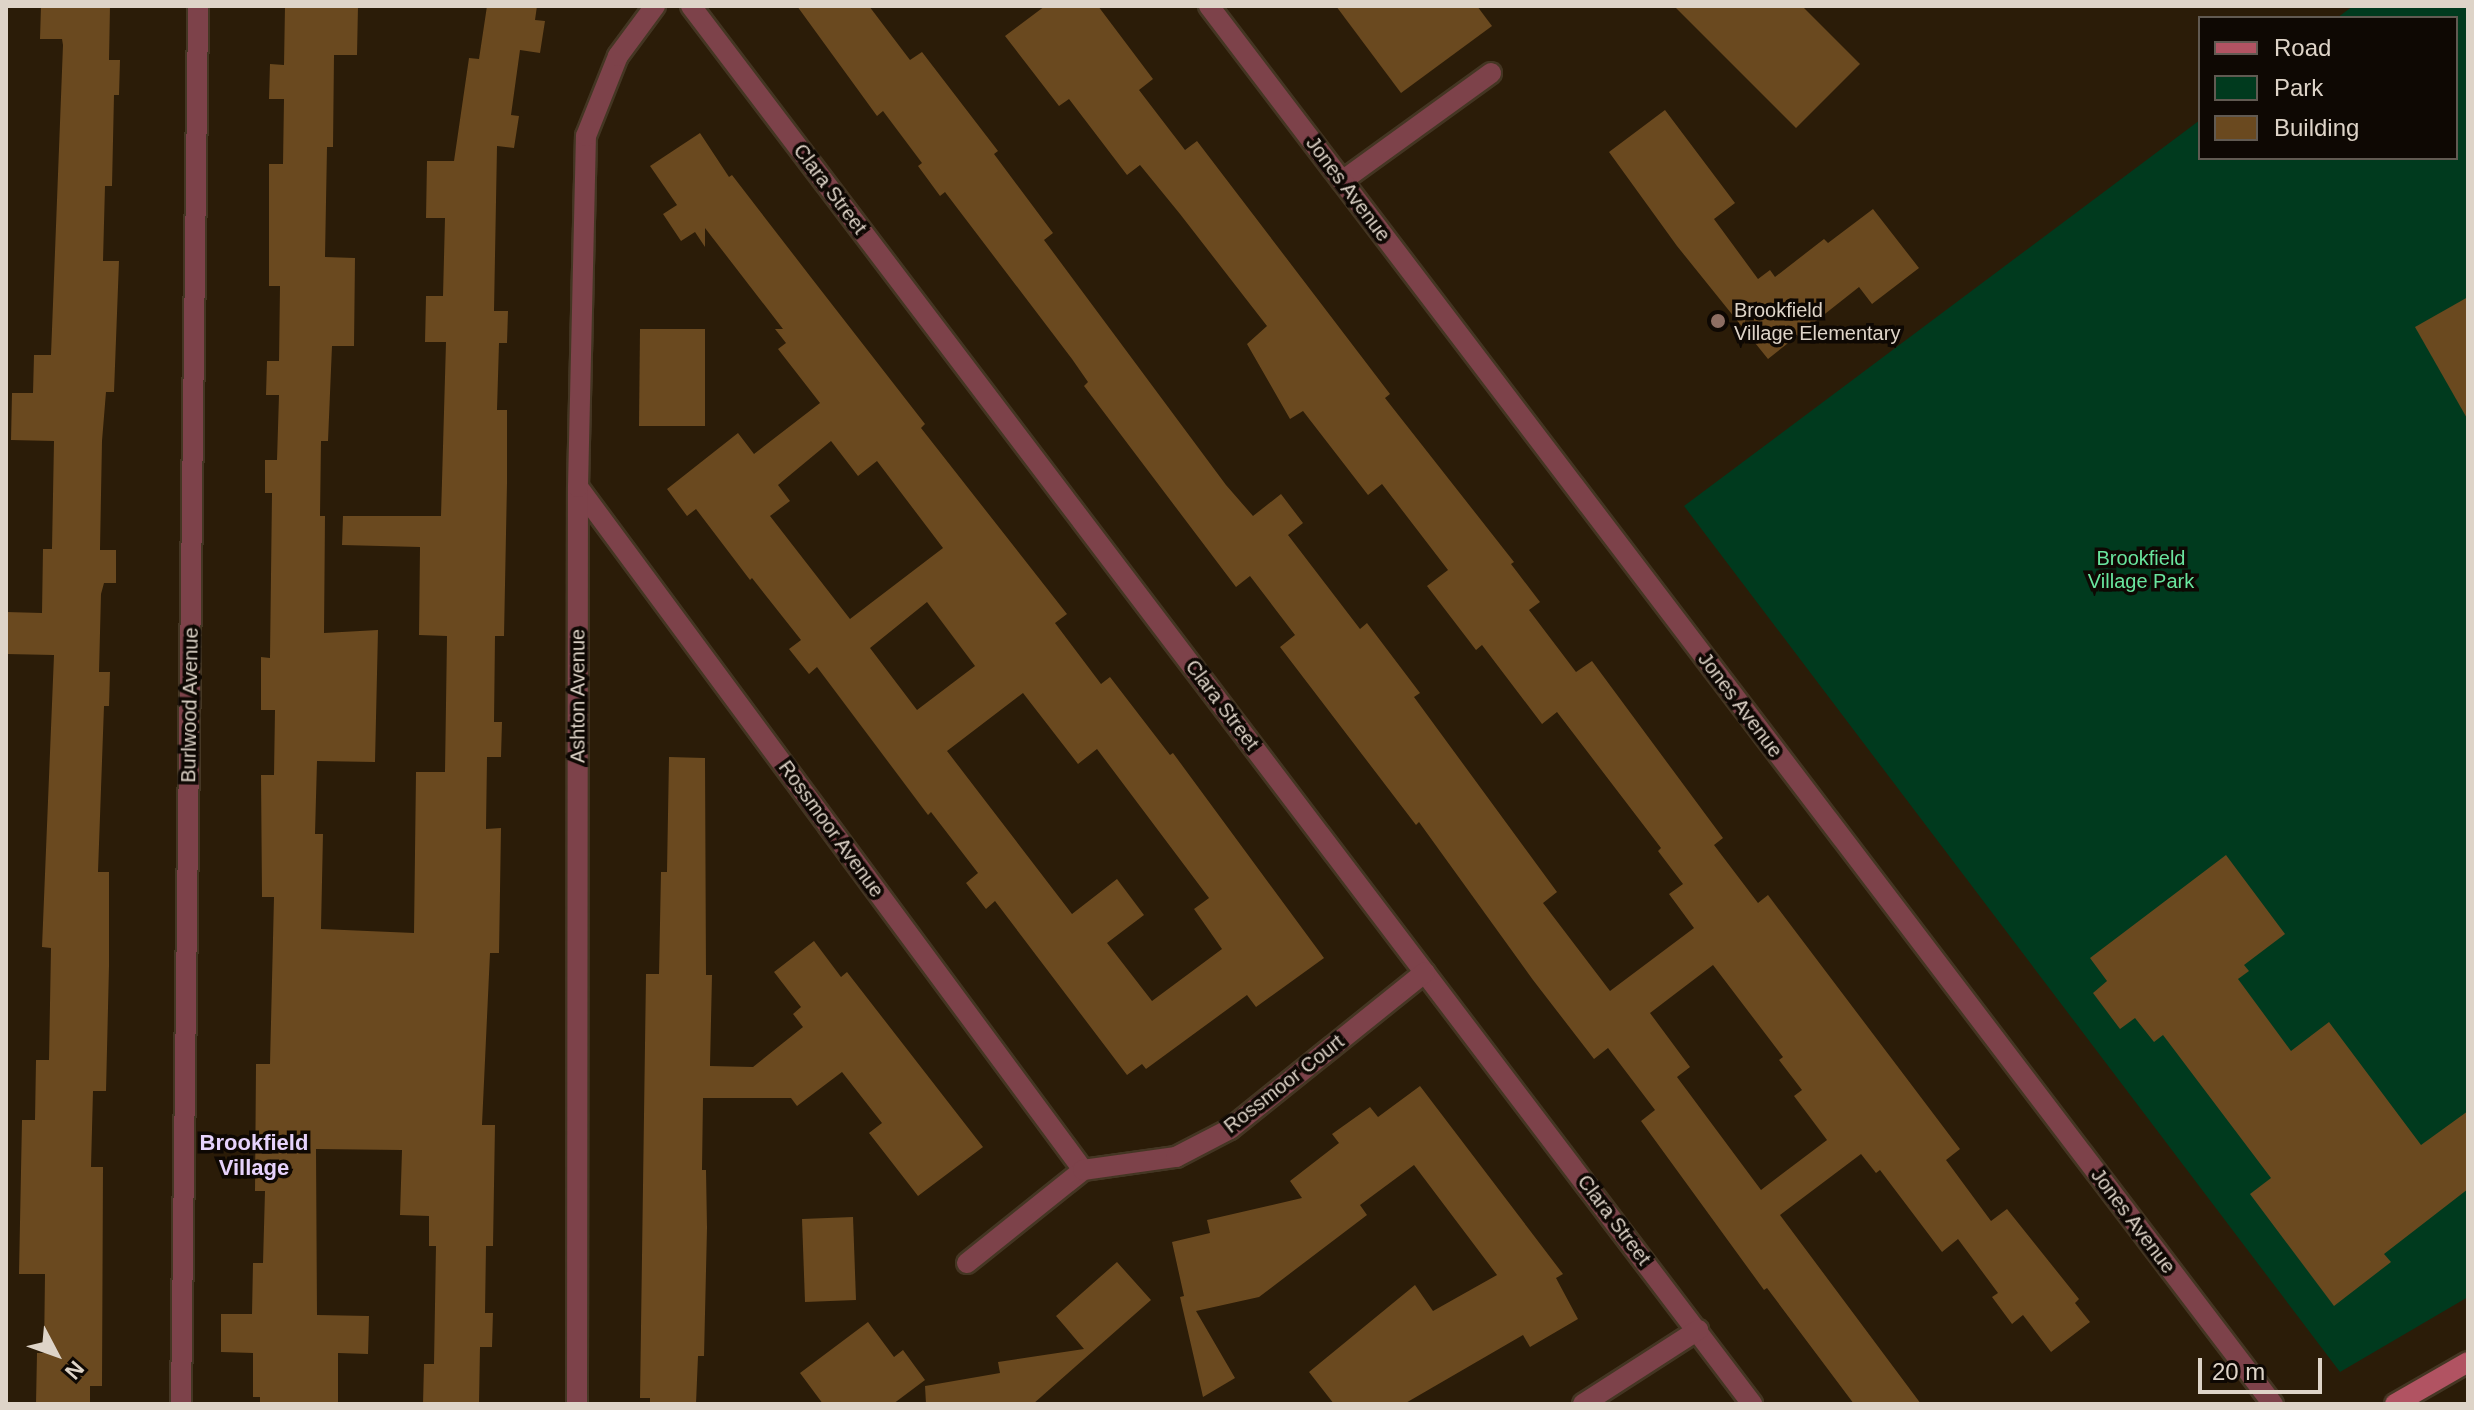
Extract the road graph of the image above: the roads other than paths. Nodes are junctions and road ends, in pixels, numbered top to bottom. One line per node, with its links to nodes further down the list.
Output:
1 (198, 6): 13 (street, Burlwood Avenue)
2 (655, 6): 7 (street, Ashton Avenue)
3 (691, 6): 8 (street, Clara Street)
4 (1209, 6): 6 (street, Jones Avenue)
5 (1491, 73): 6 (street)
6 (1342, 181): 17 (street, Jones Avenue)
7 (578, 487): 9 (street, Rossmoor Avenue); 14 (street, Ashton Avenue)
8 (1425, 972): 9 (street, Rossmoor Court); 11 (street, Clara Street)
9 (1083, 1170): 10 (street)
10 (967, 1263)
11 (1698, 1330): 15 (street); 16 (street, Clara Street)
12 (2468, 1362): 18 (street)
13 (181, 1404)
14 (577, 1404)
15 (1583, 1404)
16 (1752, 1404)
17 (2273, 1404)
18 (2395, 1404)

